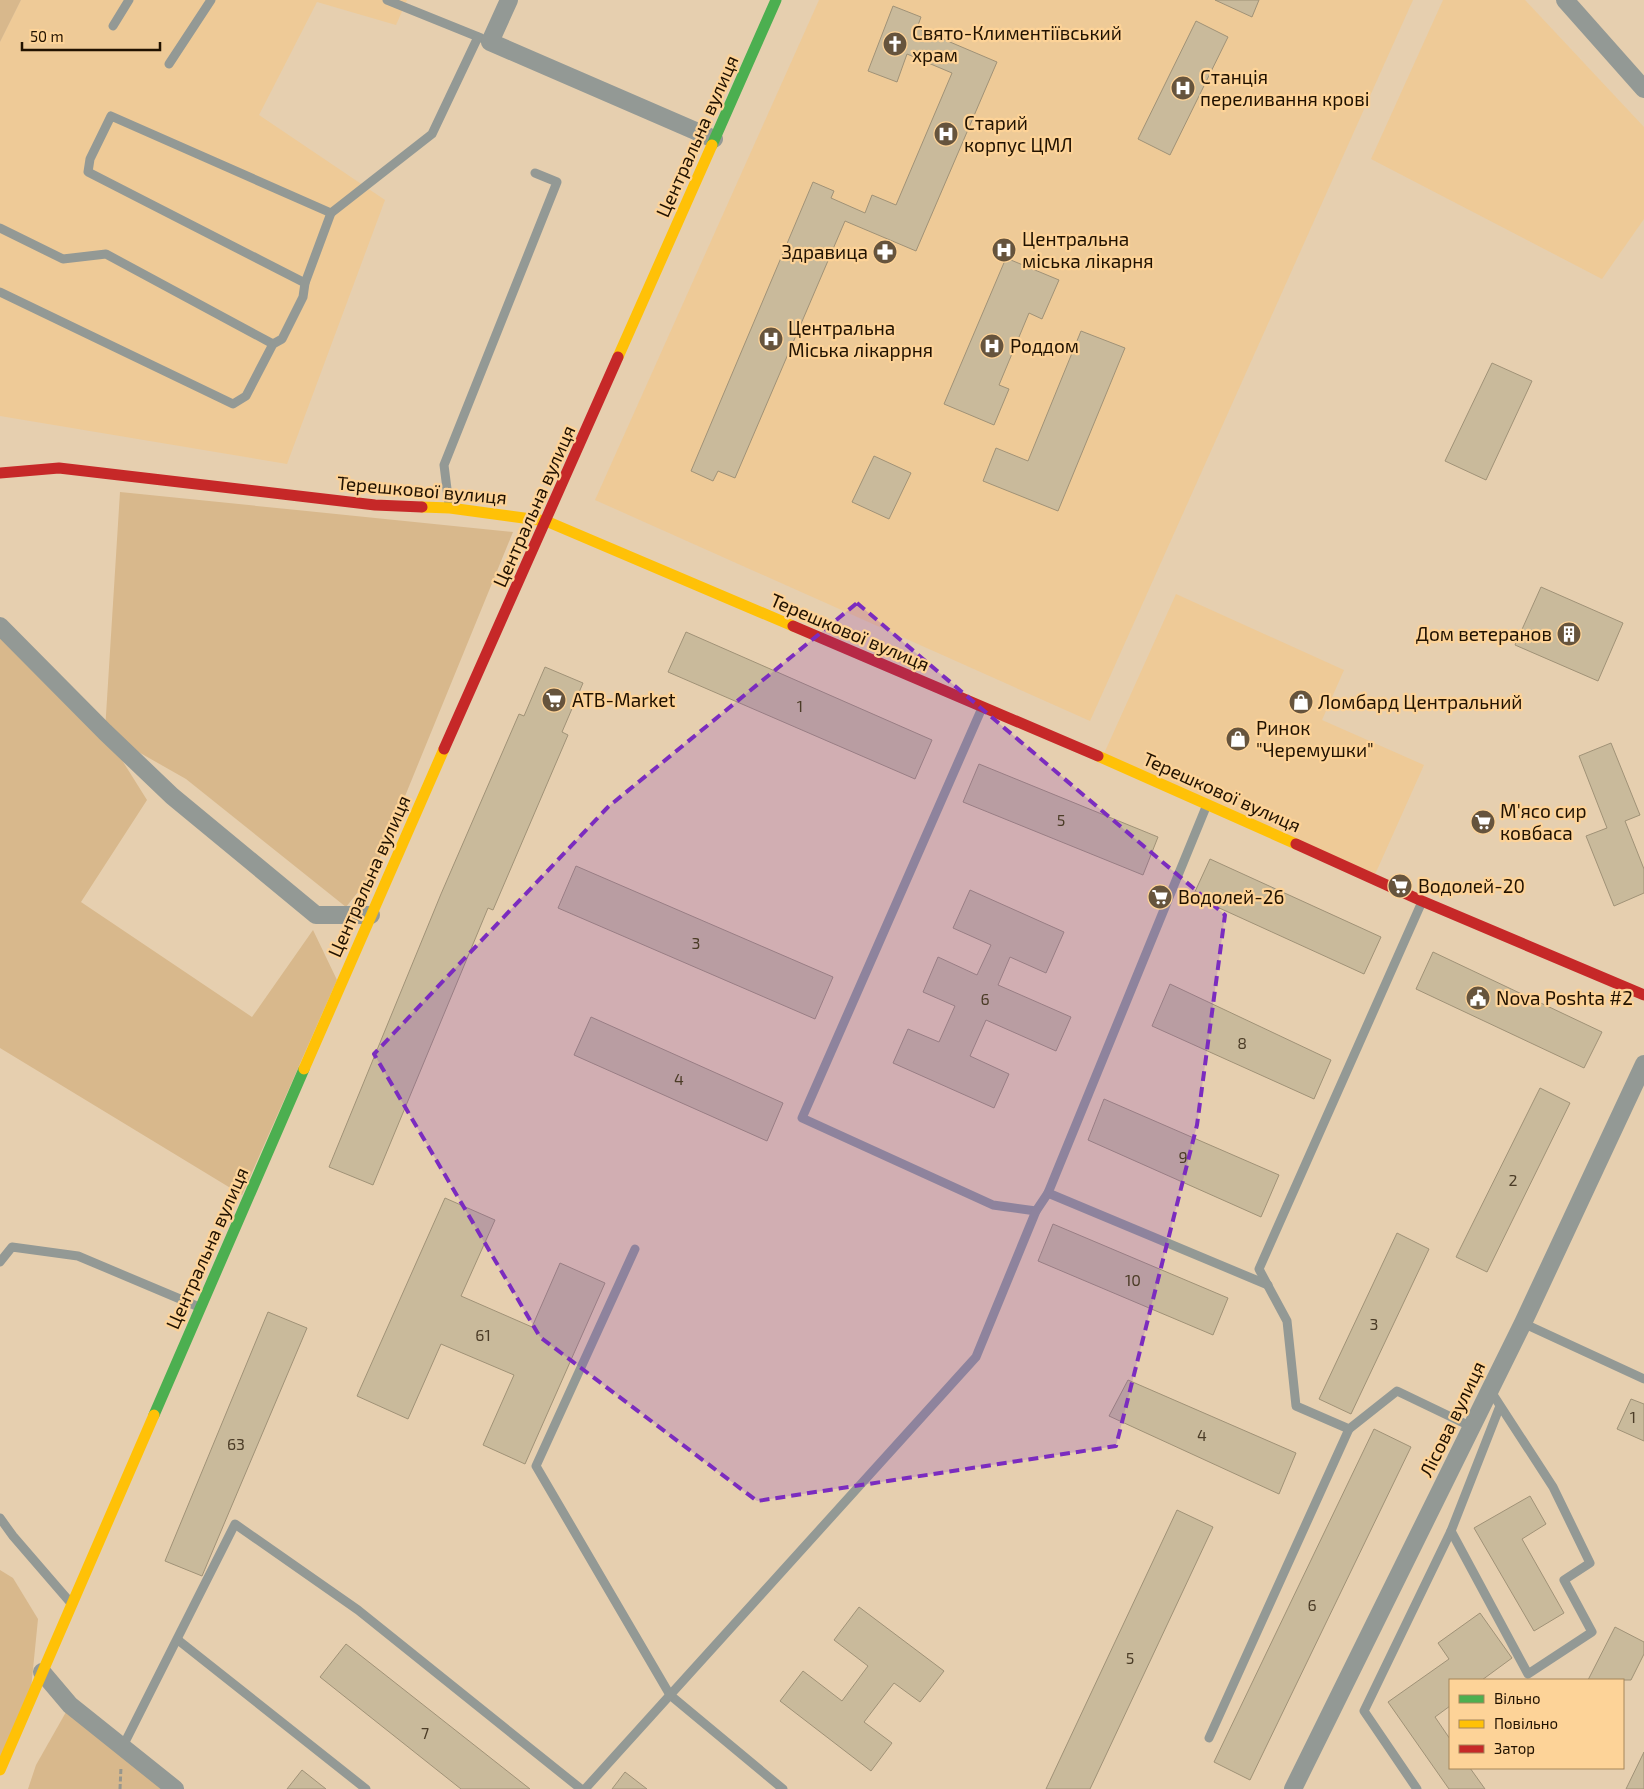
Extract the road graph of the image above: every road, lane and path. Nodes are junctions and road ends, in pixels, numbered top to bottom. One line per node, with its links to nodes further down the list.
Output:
1 (128, 0): 7 (lane)
2 (211, 0): 9 (lane)
3 (387, 0): 8 (lane)
4 (509, 0): 8 (street)
5 (776, 0): 11 (main road, Центральна вулиця)
6 (1565, 0): 10 (street)
7 (113, 26)
8 (484, 39): 11 (street); 13 (lane)
9 (169, 64)
10 (1644, 89)
11 (714, 139): 20 (main road, Центральна вулиця)
12 (535, 173): 19 (lane)
13 (331, 214): 15 (lane); 15 (lane)
14 (0, 228): 17 (lane)
15 (305, 283): 17 (lane)
16 (0, 292): 17 (lane)
17 (273, 344)
18 (0, 473): 19 (main road, Терешкової вулиця)
19 (450, 508): 20 (main road, Терешкової вулиця)
20 (546, 521): 22 (main road, Терешкової вулиця); 25 (main road, Центральна вулиця)
21 (0, 626): 25 (street)
22 (982, 708): 23 (main road, Терешкової вулиця); 29 (lane)
23 (1207, 805): 24 (main road, Терешкової вулиця); 28 (lane)
24 (1422, 901): 26 (main road, Терешкової вулиця); 32 (lane)
25 (371, 916): 33 (main road, Центральна вулиця)
26 (1644, 995)
27 (1644, 1064): 34 (street, Лісова вулиця)
28 (1048, 1193): 29 (lane); 32 (lane)
29 (1036, 1211): 45 (lane)
30 (635, 1249): 45 (lane)
31 (0, 1262): 33 (lane)
32 (1268, 1285): 39 (lane)
33 (200, 1307): 42 (main road, Центральна вулиця)
34 (1523, 1323): 35 (lane); 36 (street, Лісова вулиця)
35 (1644, 1379)
36 (1490, 1390): 37 (lane); 38 (street, Лісова вулиця)
37 (1500, 1406): 41 (lane); 41 (lane)
38 (1472, 1427): 39 (lane); 54 (street, Лісова вулиця)
39 (1349, 1429): 46 (lane)
40 (0, 1518): 42 (lane)
41 (1451, 1531): 55 (lane)
42 (72, 1604): 44 (main road, Центральна вулиця)
43 (178, 1640): 47 (lane); 50 (lane); 51 (lane)
44 (42, 1672): 47 (street); 48 (main road, Центральна вулиця)
45 (670, 1695): 52 (lane); 53 (lane)
46 (1209, 1738)
47 (122, 1748): 49 (street)
48 (0, 1770)
49 (175, 1789)
50 (366, 1789)
51 (581, 1789)
52 (585, 1789)
53 (783, 1789)
54 (1293, 1789)
55 (1417, 1789)

